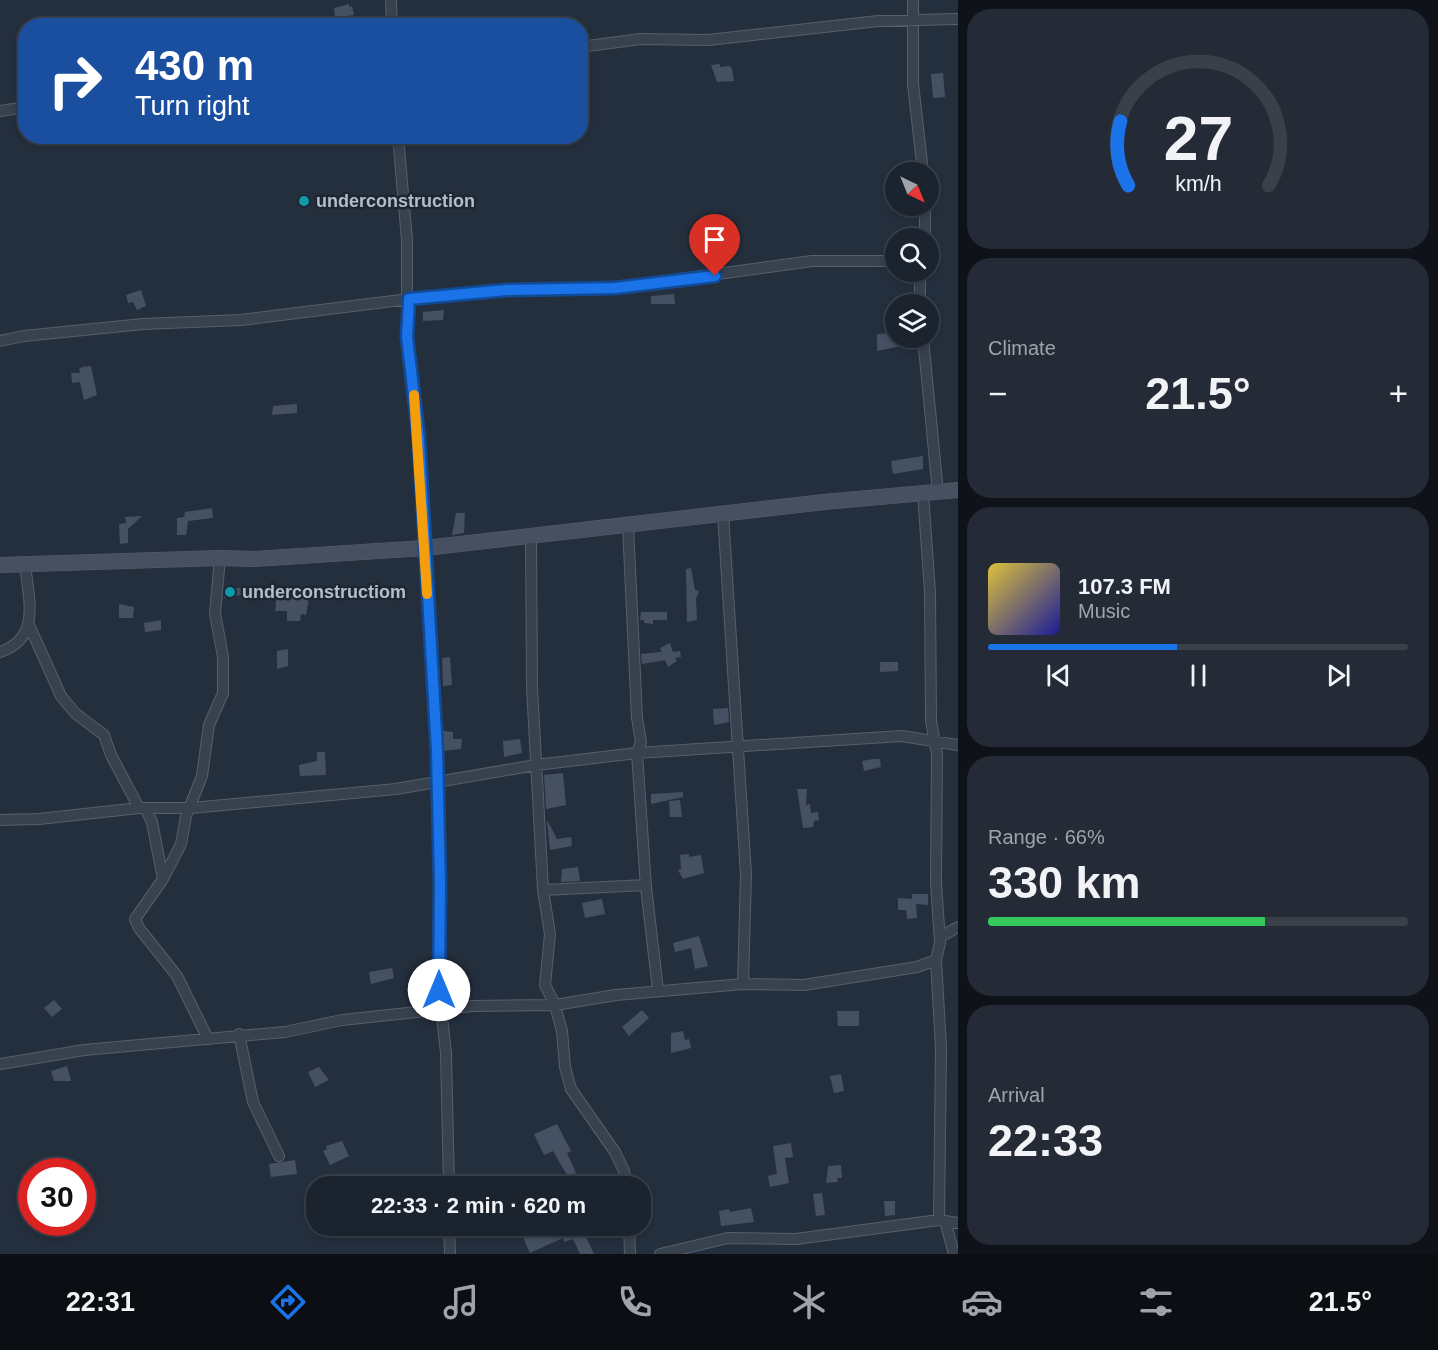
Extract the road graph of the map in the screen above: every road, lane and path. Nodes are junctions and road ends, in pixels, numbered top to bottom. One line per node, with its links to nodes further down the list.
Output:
1 (391, 0): 3 (street)
2 (913, 0): 5 (street)
3 (392, 18)
4 (958, 20): 5 (street)
5 (913, 21): 6 (street); 10 (street)
6 (588, 45)
7 (18, 108): 8 (street)
8 (0, 111)
9 (399, 144): 12 (street)
10 (922, 162)
11 (885, 261): 12 (street)
12 (409, 299): 13 (street); 20 (street)
13 (0, 341)
14 (923, 348): 16 (street)
15 (958, 490): 16 (street)
16 (930, 492): 17 (street); 26 (street)
17 (723, 514): 18 (street); 28 (street)
18 (628, 526): 19 (street); 29 (street)
19 (531, 537): 20 (street); 30 (street)
20 (424, 548): 21 (street); 31 (street)
21 (220, 558): 22 (street); 33 (street)
22 (25, 563): 23 (street); 24 (street)
23 (0, 565)
24 (29, 625): 25 (street); 32 (street)
25 (0, 652)
26 (932, 740): 27 (street); 28 (street); 39 (street)
27 (958, 745)
28 (737, 748): 29 (street); 41 (street)
29 (637, 753): 30 (street); 36 (street)
30 (536, 765): 31 (street); 37 (street)
31 (437, 780): 33 (street); 44 (street)
32 (142, 808): 33 (street); 34 (street); 35 (street)
33 (190, 808): 35 (street)
34 (0, 820)
35 (163, 879): 46 (street)
36 (646, 885): 37 (street); 42 (street)
37 (543, 890): 43 (street)
38 (958, 927): 39 (street)
39 (940, 937): 40 (street)
40 (936, 960): 41 (street); 51 (street)
41 (743, 984): 42 (street)
42 (658, 990): 43 (street)
43 (555, 1005): 44 (street); 50 (street)
44 (441, 1011): 45 (street); 49 (street)
45 (239, 1034): 46 (street); 48 (street)
46 (208, 1038): 47 (street)
47 (0, 1064)
48 (279, 1156)
49 (449, 1176)
50 (625, 1176)
51 (942, 1220): 52 (street); 57 (street); 58 (street)
52 (958, 1223)
53 (449, 1236): 55 (street)
54 (629, 1236): 56 (street)
55 (450, 1254)
56 (630, 1254)
57 (660, 1254)
58 (954, 1254)

